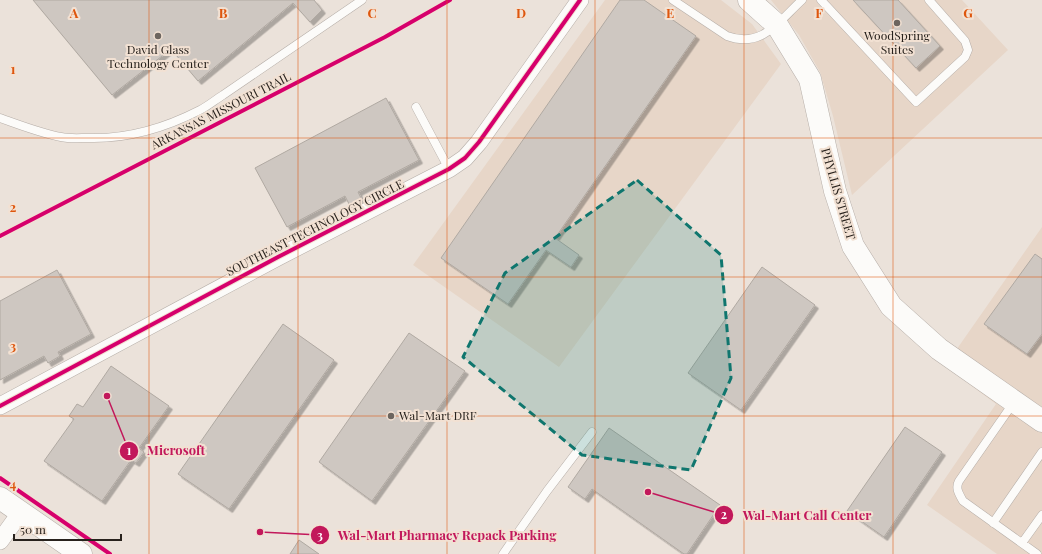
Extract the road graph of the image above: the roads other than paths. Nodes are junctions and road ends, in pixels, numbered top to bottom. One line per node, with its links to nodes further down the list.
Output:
1 (362, 0): 10 (lane)
2 (580, 0): 11 (street, SOUTHEAST TECHNOLOGY CIRCLE)
3 (673, 0): 8 (lane)
4 (749, 0): 8 (street, PHYLLIS STREET)
5 (802, 0): 8 (lane)
6 (822, 0): 7 (lane)
7 (929, 0)
8 (777, 25): 12 (street, PHYLLIS STREET)
9 (416, 107): 11 (lane)
10 (0, 118)
11 (449, 169): 13 (street, SOUTHEAST TECHNOLOGY CIRCLE)
12 (1014, 401): 14 (street, PHYLLIS STREET); 20 (lane)
13 (0, 406)
14 (1042, 421)
15 (592, 432): 24 (lane)
16 (1042, 452): 20 (lane)
17 (0, 498): 18 (street)
18 (21, 512): 21 (street); 23 (street)
19 (1042, 515): 22 (lane)
20 (993, 522): 22 (lane)
21 (0, 541)
22 (1022, 543): 25 (lane)
23 (81, 554)
24 (503, 554)
25 (1037, 554)

